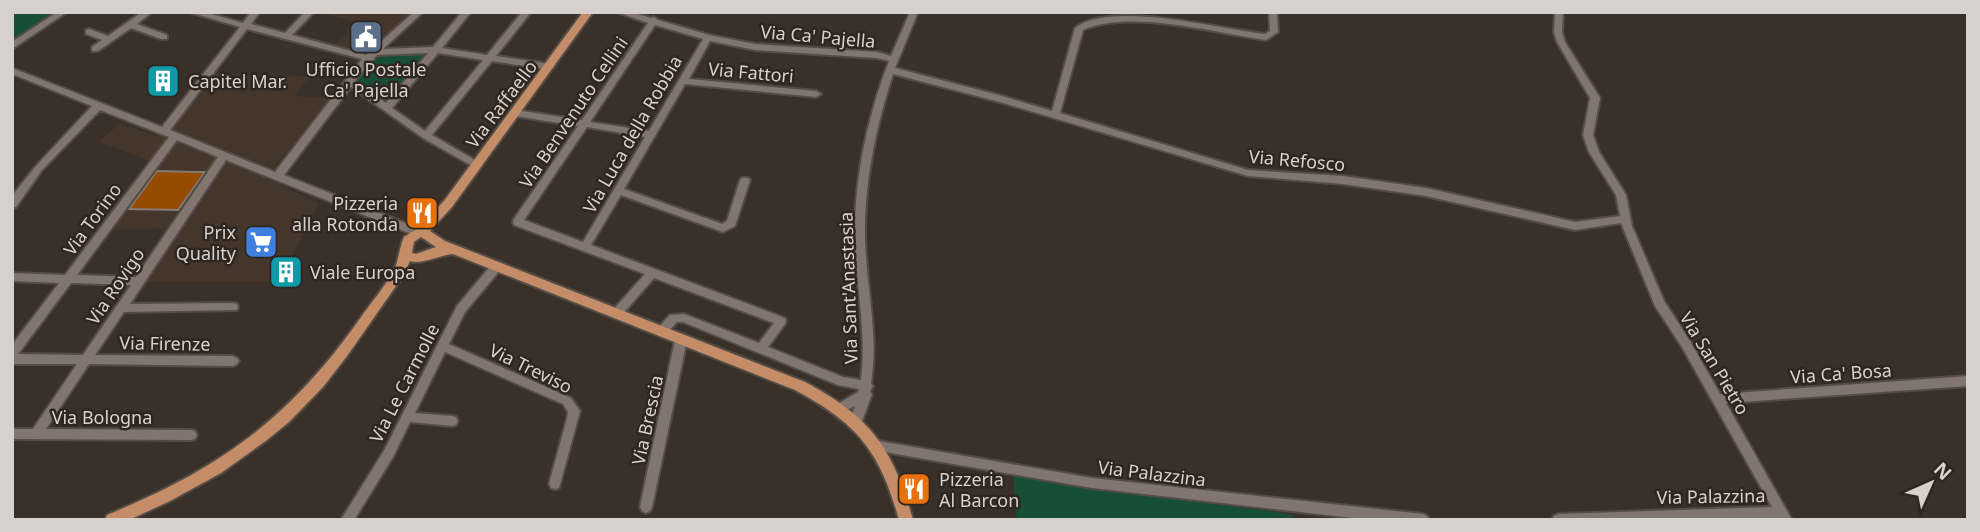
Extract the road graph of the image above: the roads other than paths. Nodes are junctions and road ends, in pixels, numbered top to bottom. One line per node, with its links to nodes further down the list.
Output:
1 (63, 12): 22 (street)
2 (148, 12): 15 (street)
3 (193, 12): 16 (street)
4 (256, 12): 16 (street)
5 (310, 12): 19 (street)
6 (419, 12): 25 (street)
7 (467, 12): 24 (street)
8 (527, 12): 26 (street)
9 (589, 12): 29 (main road, Via Raffaello)
10 (621, 12): 14 (street, Via Ca' Pajella)
11 (914, 12): 28 (street, Via Sant'Anastasia)
12 (1273, 12): 37 (street)
13 (1559, 12): 50 (street, Via San Pietro)
14 (654, 20): 20 (street, Via Ca' Pajella); 38 (street, Via Benvenuto Cellini)
15 (130, 24): 18 (street); 21 (street)
16 (246, 25): 19 (street); 39 (street)
17 (89, 32): 21 (street)
18 (164, 37)
19 (286, 37): 27 (street)
20 (708, 38): 28 (street, Via Ca' Pajella); 31 (street, Via Luca della Robbia)
21 (109, 39): 23 (street)
22 (12, 46)
23 (95, 49)
24 (436, 50): 25 (street); 26 (street); 35 (street)
25 (376, 52): 27 (street)
26 (492, 56): 29 (street); 41 (street)
27 (368, 58): 32 (street)
28 (891, 65): 37 (street, Via Refosco); 73 (street, Via Sant'Anastasia)
29 (550, 67): 36 (main road, Via Raffaello)
30 (12, 71): 34 (street)
31 (682, 81): 33 (street, Via Fattori); 40 (street, Via Luca della Robbia)
32 (350, 82): 35 (street); 45 (street)
33 (817, 94)
34 (98, 106): 39 (street); 48 (street)
35 (387, 107): 41 (street)
36 (515, 113): 38 (street); 44 (main road, Via Raffaello)
37 (1055, 116): 50 (street, Via Refosco)
38 (582, 125): 40 (street); 52 (street, Via Benvenuto Cellini)
39 (163, 132): 42 (street)
40 (650, 134): 47 (street, Via Luca della Robbia)
41 (426, 136): 44 (street)
42 (174, 137): 43 (street); 60 (street, Via Torino)
43 (223, 157): 45 (street); 61 (street, Via Rovigo)
44 (477, 165): 49 (main road, Via Raffaello)
45 (277, 177): 51 (street)
46 (745, 180): 47 (street)
47 (618, 190): 52 (street, Via Luca della Robbia)
48 (12, 204)
49 (439, 216): 51 (main road, Via Raffaello)
50 (1625, 219): 74 (street, Via San Pietro)
51 (423, 236): 53 (main road); 54 (main road); 55 (main road)
52 (585, 247): 58 (street)
53 (454, 249): 55 (main road); 56 (main road)
54 (406, 256): 55 (main road); 57 (main road)
55 (425, 256): 57 (main road)
56 (497, 266): 64 (main road); 67 (street, Via Le Carmolle)
57 (399, 273): 87 (main road)
58 (651, 274): 64 (street); 68 (street)
59 (12, 277): 60 (street)
60 (70, 278): 61 (street); 69 (street, Via Torino)
61 (139, 281): 63 (street, Via Rovigo)
62 (233, 307): 63 (street)
63 (122, 308): 70 (street, Via Rovigo)
64 (617, 313): 65 (main road)
65 (661, 331): 66 (main road); 68 (street)
66 (681, 340): 75 (main road); 84 (street, Via Brescia)
67 (442, 346): 76 (street, Via Le Carmolle); 83 (street, Via Treviso)
68 (760, 349): 73 (street)
69 (12, 357): 70 (street, Via Firenze)
70 (87, 360): 71 (street, Via Firenze); 80 (street, Via Rovigo)
71 (233, 361)
72 (1968, 381): 74 (street, Via Ca' Bosa)
73 (866, 390): 75 (street); 78 (street, Via Sant'Anastasia)
74 (1717, 399): 86 (street, Via San Pietro)
75 (840, 408): 78 (main road)
76 (406, 417): 77 (street); 88 (street, Via Le Carmolle)
77 (452, 421)
78 (856, 421): 82 (main road)
79 (12, 434): 80 (street, Via Bologna)
80 (36, 434): 81 (street, Via Bologna)
81 (191, 435)
82 (879, 446): 85 (street, Via Palazzina); 89 (main road)
83 (555, 484)
84 (646, 507)
85 (1298, 514): 90 (street, Via Palazzina)
86 (1783, 516): 91 (street, Via Palazzina)
87 (112, 520)
88 (347, 520)
89 (906, 520)
90 (1423, 520)
91 (1558, 520)

